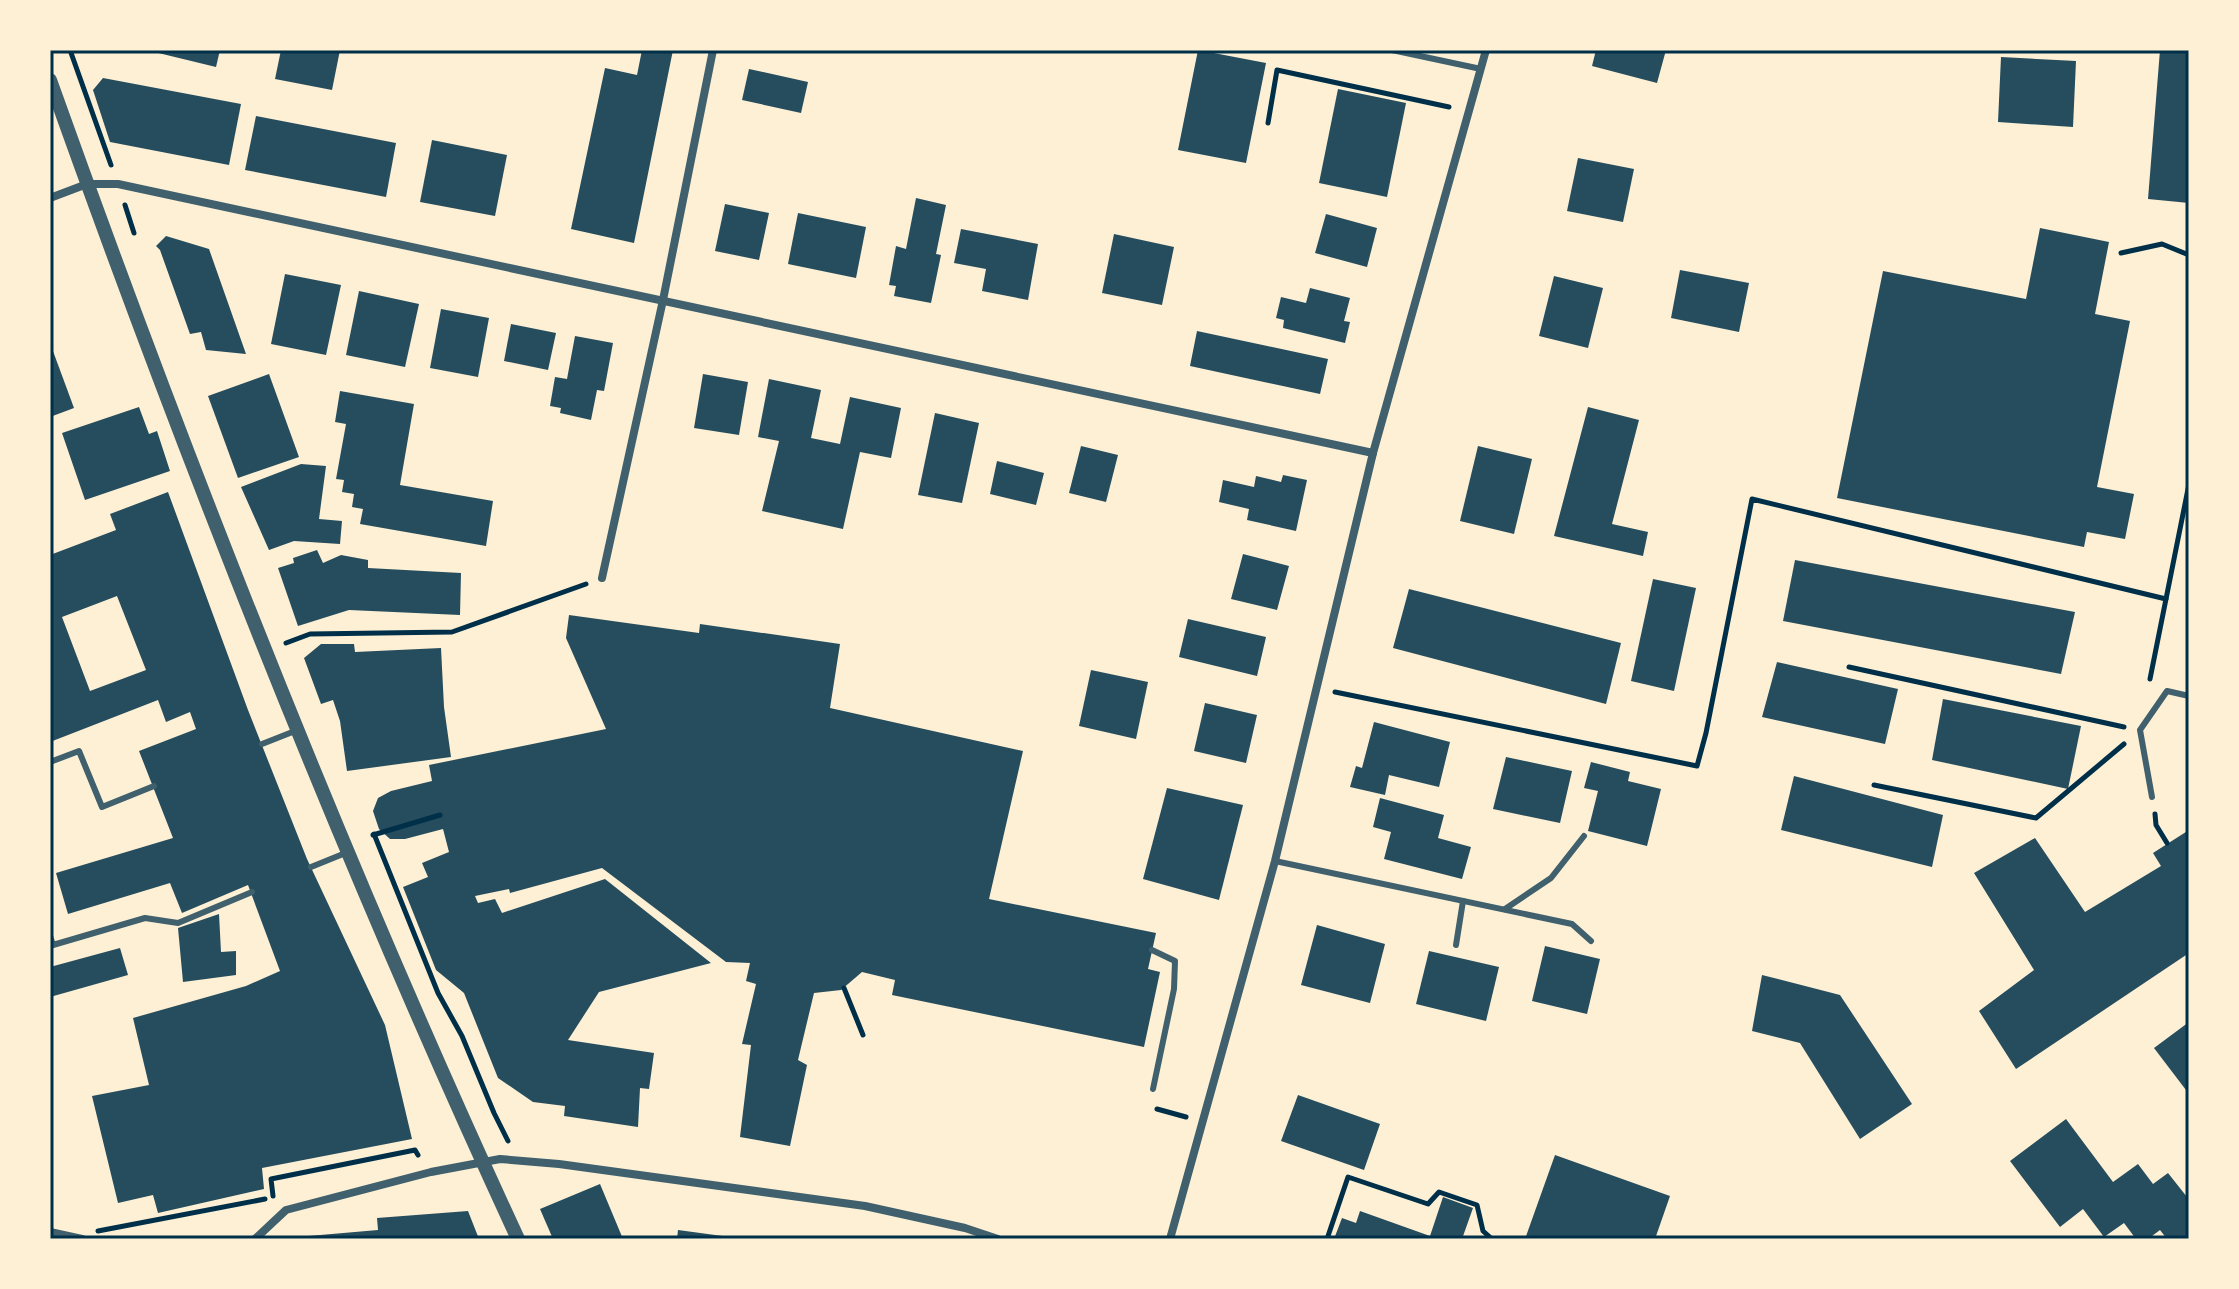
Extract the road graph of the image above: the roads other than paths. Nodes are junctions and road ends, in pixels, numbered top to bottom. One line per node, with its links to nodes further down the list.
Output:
1 (713, 50): 8 (street)
2 (1392, 50): 4 (lane)
3 (1486, 50): 4 (street)
4 (1481, 69): 9 (street)
5 (50, 80): 6 (street)
6 (87, 184): 7 (street); 8 (street); 12 (street)
7 (50, 198)
8 (663, 300): 9 (street); 10 (street)
9 (1373, 453): 19 (street)
10 (602, 578)
11 (2189, 696): 16 (lane)
12 (295, 731): 13 (lane); 18 (street)
13 (262, 744)
14 (50, 762): 15 (lane)
15 (154, 786)
16 (2152, 797)
17 (1584, 836): 23 (lane)
18 (347, 848): 20 (lane); 29 (street)
19 (1275, 861): 22 (lane); 35 (street)
20 (311, 867)
21 (252, 892): 24 (lane)
22 (1463, 901): 23 (lane); 26 (lane)
23 (1505, 909): 25 (lane)
24 (50, 936)
25 (1591, 941)
26 (1456, 945)
27 (1152, 950): 28 (lane)
28 (1153, 1089)
29 (482, 1160): 32 (street); 33 (street); 34 (street)
30 (50, 1232): 31 (street)
31 (82, 1239)
32 (255, 1239)
33 (518, 1239)
34 (998, 1239)
35 (1170, 1239)

